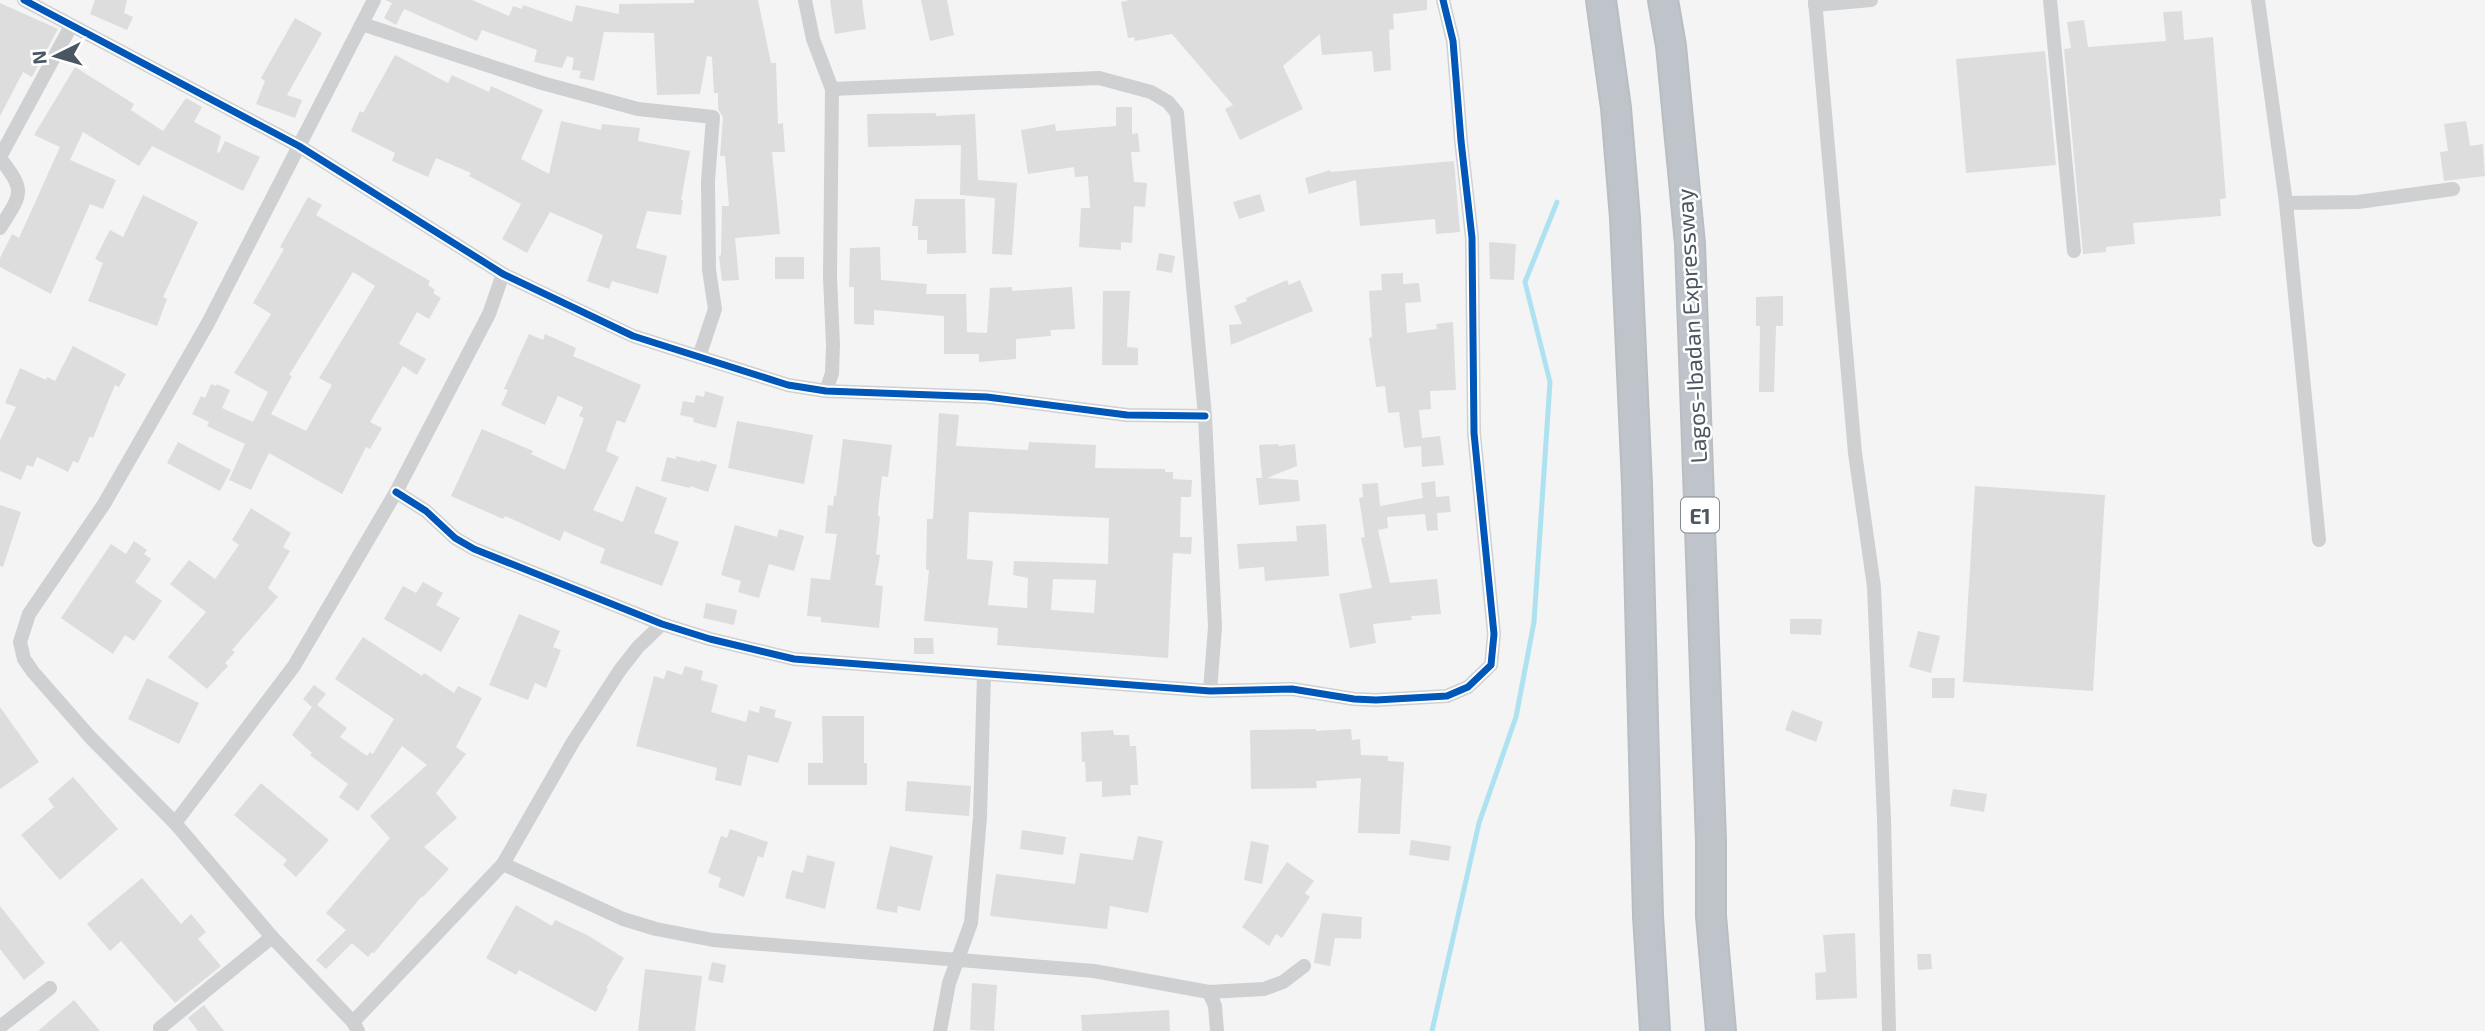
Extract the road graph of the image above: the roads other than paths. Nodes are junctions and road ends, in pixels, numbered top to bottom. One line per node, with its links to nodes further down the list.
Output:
1 (24, 0): 12 (street)
2 (374, 0): 11 (street)
3 (805, 0): 13 (street)
4 (1443, 0): 28 (street)
5 (1601, 0): 41 (highway)
6 (1663, 0): 42 (highway, Lagos-Ibadan Expressway / E1)
7 (1871, 0): 10 (street)
8 (2050, 0): 19 (street)
9 (2258, 0): 17 (street)
10 (1815, 2): 43 (street)
11 (362, 24): 14 (street); 21 (street)
12 (71, 26): 14 (street); 15 (street)
13 (832, 89): 22 (street); 23 (street)
14 (299, 146): 20 (street); 29 (street)
15 (0, 158): 18 (street)
16 (2453, 190): 17 (street)
17 (2286, 203): 25 (street)
18 (0, 228)
19 (2074, 251)
20 (503, 274): 21 (street); 24 (street)
21 (699, 357): 22 (street)
22 (826, 390): 23 (street)
23 (1205, 416): 28 (street)
24 (396, 492): 26 (street); 29 (street)
25 (2319, 540)
26 (662, 624): 27 (street); 30 (street)
27 (984, 674): 28 (street); 32 (street)
28 (1210, 691)
29 (175, 823): 31 (street)
30 (503, 864): 32 (street); 37 (street)
31 (272, 937): 37 (street); 38 (street)
32 (958, 961): 35 (street); 39 (street)
33 (1304, 966): 35 (street)
34 (50, 988): 36 (street)
35 (1209, 992): 40 (street)
36 (0, 1027)
37 (356, 1027)
38 (160, 1028)
39 (940, 1031)
40 (1217, 1031)
41 (1655, 1031)
42 (1721, 1031)
43 (1889, 1031)

